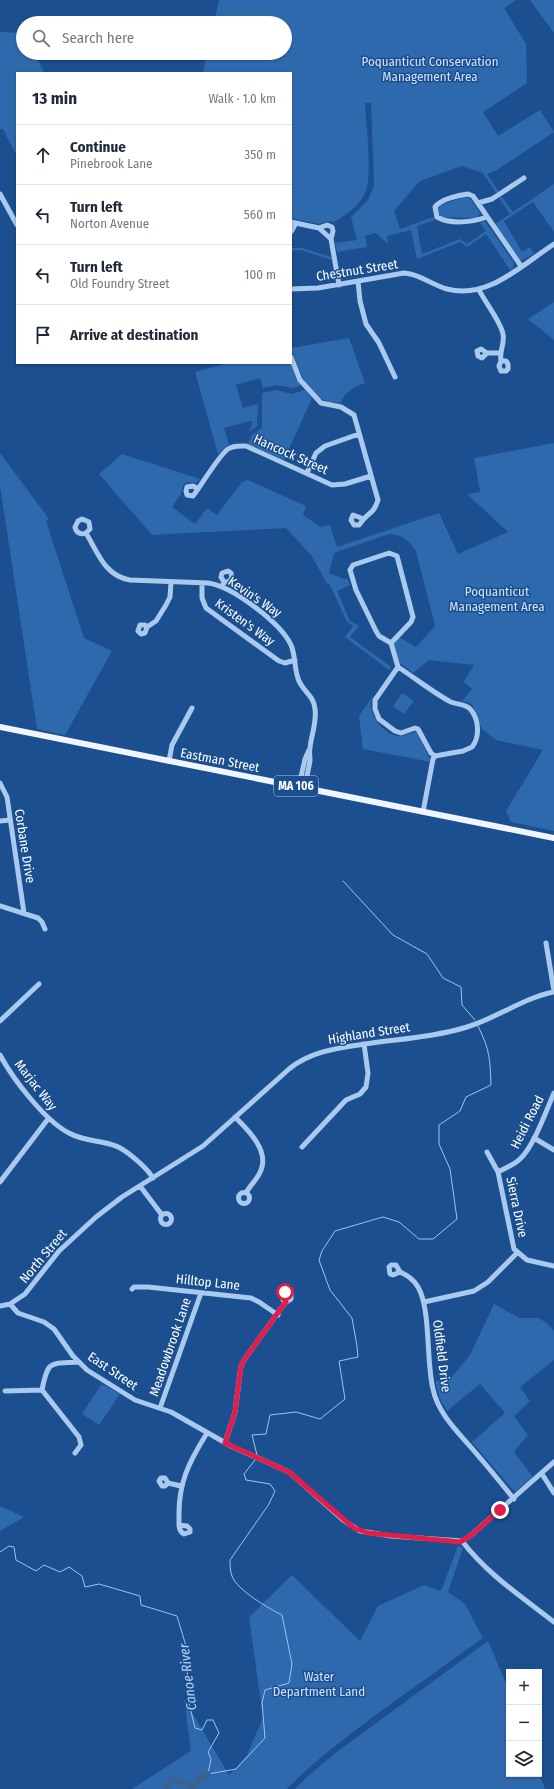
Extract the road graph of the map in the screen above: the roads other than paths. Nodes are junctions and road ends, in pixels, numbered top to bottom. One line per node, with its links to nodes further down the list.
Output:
1 (524, 178): 3 (street)
2 (0, 194): 6 (street)
3 (478, 203): 4 (street); 4 (street)
4 (487, 217): 10 (street)
5 (293, 222): 7 (street)
6 (16, 223)
7 (319, 228): 8 (street); 8 (street)
8 (331, 239): 12 (street)
9 (554, 244): 10 (street, Chestnut Street)
10 (521, 266): 14 (street, Chestnut Street)
11 (358, 281): 12 (street, Chestnut Street); 14 (street, Chestnut Street); 19 (street)
12 (339, 285): 13 (street, Chestnut Street)
13 (292, 289)
14 (479, 290): 16 (street)
15 (487, 353): 16 (street)
16 (499, 353): 18 (street)
17 (292, 360): 20 (street)
18 (502, 361)
19 (395, 377)
20 (359, 434): 21 (street); 22 (street)
21 (307, 473): 22 (street, Hancock Street); 23 (street, Hancock Street)
22 (371, 476): 24 (street)
23 (198, 489)
24 (364, 518)
25 (86, 533): 26 (street, Kevin's Way)
26 (172, 582): 27 (street, Kevin's Way); 28 (street)
27 (202, 583): 30 (street, Kevin's Way); 30 (street, Kristen's Way)
28 (147, 627)
29 (391, 643): 29 (street); 31 (street)
30 (295, 660): 37 (street, Kevin's Way)
31 (398, 666): 34 (street); 34 (street)
32 (192, 708): 35 (street)
33 (0, 727): 35 (main road, Eastman Street / MA 106)
34 (435, 756): 38 (street)
35 (169, 761): 37 (main road, Eastman Street / MA 106)
36 (0, 783): 39 (street, Corbane Drive)
37 (302, 787): 38 (main road, Eastman Street / MA 106)
38 (424, 812): 41 (main road, Eastman Street / MA 106)
39 (10, 820): 40 (street); 43 (street, Corbane Drive)
40 (0, 821)
41 (554, 838)
42 (0, 906): 43 (street)
43 (24, 913): 44 (street)
44 (45, 930)
45 (546, 943): 47 (street)
46 (39, 984): 48 (street)
47 (554, 991): 49 (street, Highland Street)
48 (0, 1021)
49 (364, 1044): 52 (street, Highland Street); 55 (street)
50 (0, 1055): 53 (street, Marjac Way)
51 (554, 1093): 54 (street, Heidi Road)
52 (235, 1117): 59 (street, Highland Street); 62 (street)
53 (48, 1118): 59 (street, Marjac Way); 60 (street)
54 (534, 1138): 56 (street); 58 (street, Heidi Road)
55 (302, 1147)
56 (554, 1150)
57 (487, 1152): 58 (street, Sierra Drive)
58 (498, 1172): 65 (street, Sierra Drive)
59 (153, 1178): 61 (street, Highland Street)
60 (0, 1182)
61 (140, 1186): 63 (street, Highland Street); 64 (street)
62 (246, 1193)
63 (110, 1205): 72 (street, North Street)
64 (162, 1215)
65 (517, 1253): 66 (street, Sierra Drive); 71 (street)
66 (554, 1266)
67 (400, 1272): 71 (street, Oldfield Drive)
68 (132, 1289): 69 (street, Hilltop Lane)
69 (201, 1293): 74 (street, Hilltop Lane); 78 (street, Meadowbrook Lane)
70 (286, 1302): 74 (street)
71 (424, 1302): 87 (street, Oldfield Drive)
72 (10, 1304): 73 (street); 75 (street, East Street)
73 (0, 1306)
74 (278, 1315): 80 (street)
75 (78, 1362): 76 (street); 78 (street, East Street)
76 (42, 1390): 77 (street); 81 (street)
77 (5, 1391)
78 (160, 1408): 79 (street, East Street)
79 (207, 1433): 80 (street, East Street); 85 (street)
80 (225, 1443): 89 (street, East Street)
81 (75, 1453)
82 (554, 1462): 83 (street)
83 (542, 1474): 86 (street); 87 (street)
84 (168, 1483): 85 (street)
85 (181, 1486): 88 (street)
86 (554, 1493)
87 (514, 1499): 89 (street)
88 (179, 1525)
89 (462, 1541): 90 (street)
90 (554, 1622)

